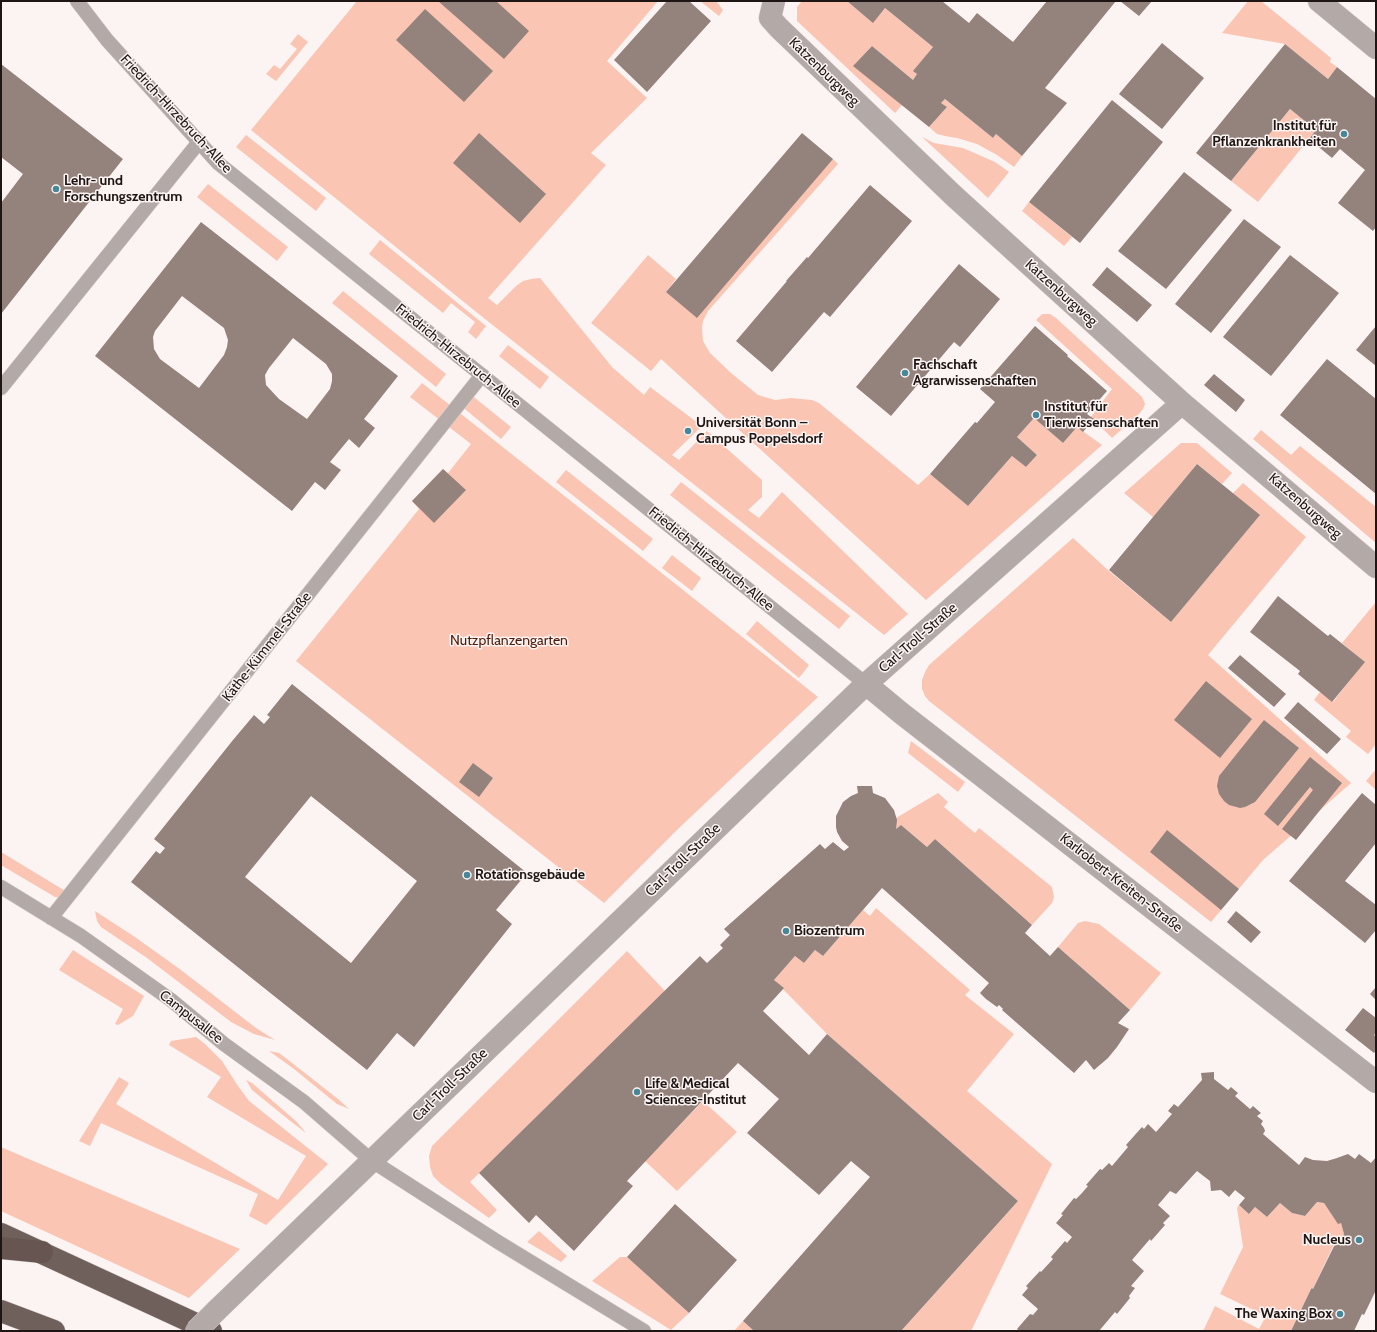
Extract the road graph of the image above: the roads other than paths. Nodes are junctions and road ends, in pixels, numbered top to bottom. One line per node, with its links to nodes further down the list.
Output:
1 (77, 1): 5 (lane, Friedrich-Hirzebruch-Allee)
2 (774, 1): 8 (street, Katzenburgweg)
3 (1319, 1): 4 (street)
4 (1376, 48)
5 (199, 142): 6 (lane, Friedrich-Hirzebruch-Allee); 7 (lane)
6 (482, 375): 10 (lane, Friedrich-Hirzebruch-Allee); 12 (lane, Käthe-Kümmel-Straße)
7 (1, 388)
8 (1182, 403): 9 (street, Katzenburgweg); 10 (street, Carl-Troll-Straße)
9 (1376, 567)
10 (866, 684): 13 (street, Karlrobert-Kreiten-Straße); 14 (street, Carl-Troll-Straße)
11 (1, 887): 12 (lane, Campusallee)
12 (51, 918): 14 (lane, Campusallee)
13 (1376, 1082)
14 (372, 1160): 20 (street, Carl-Troll-Straße, bridge); 22 (lane, Campusallee)
15 (1, 1234): 17 (highway)
16 (1, 1248): 17 (highway)
17 (42, 1252): 21 (highway)
18 (1, 1311): 19 (highway)
19 (54, 1331)
20 (196, 1331)
21 (211, 1331)
22 (644, 1331)

